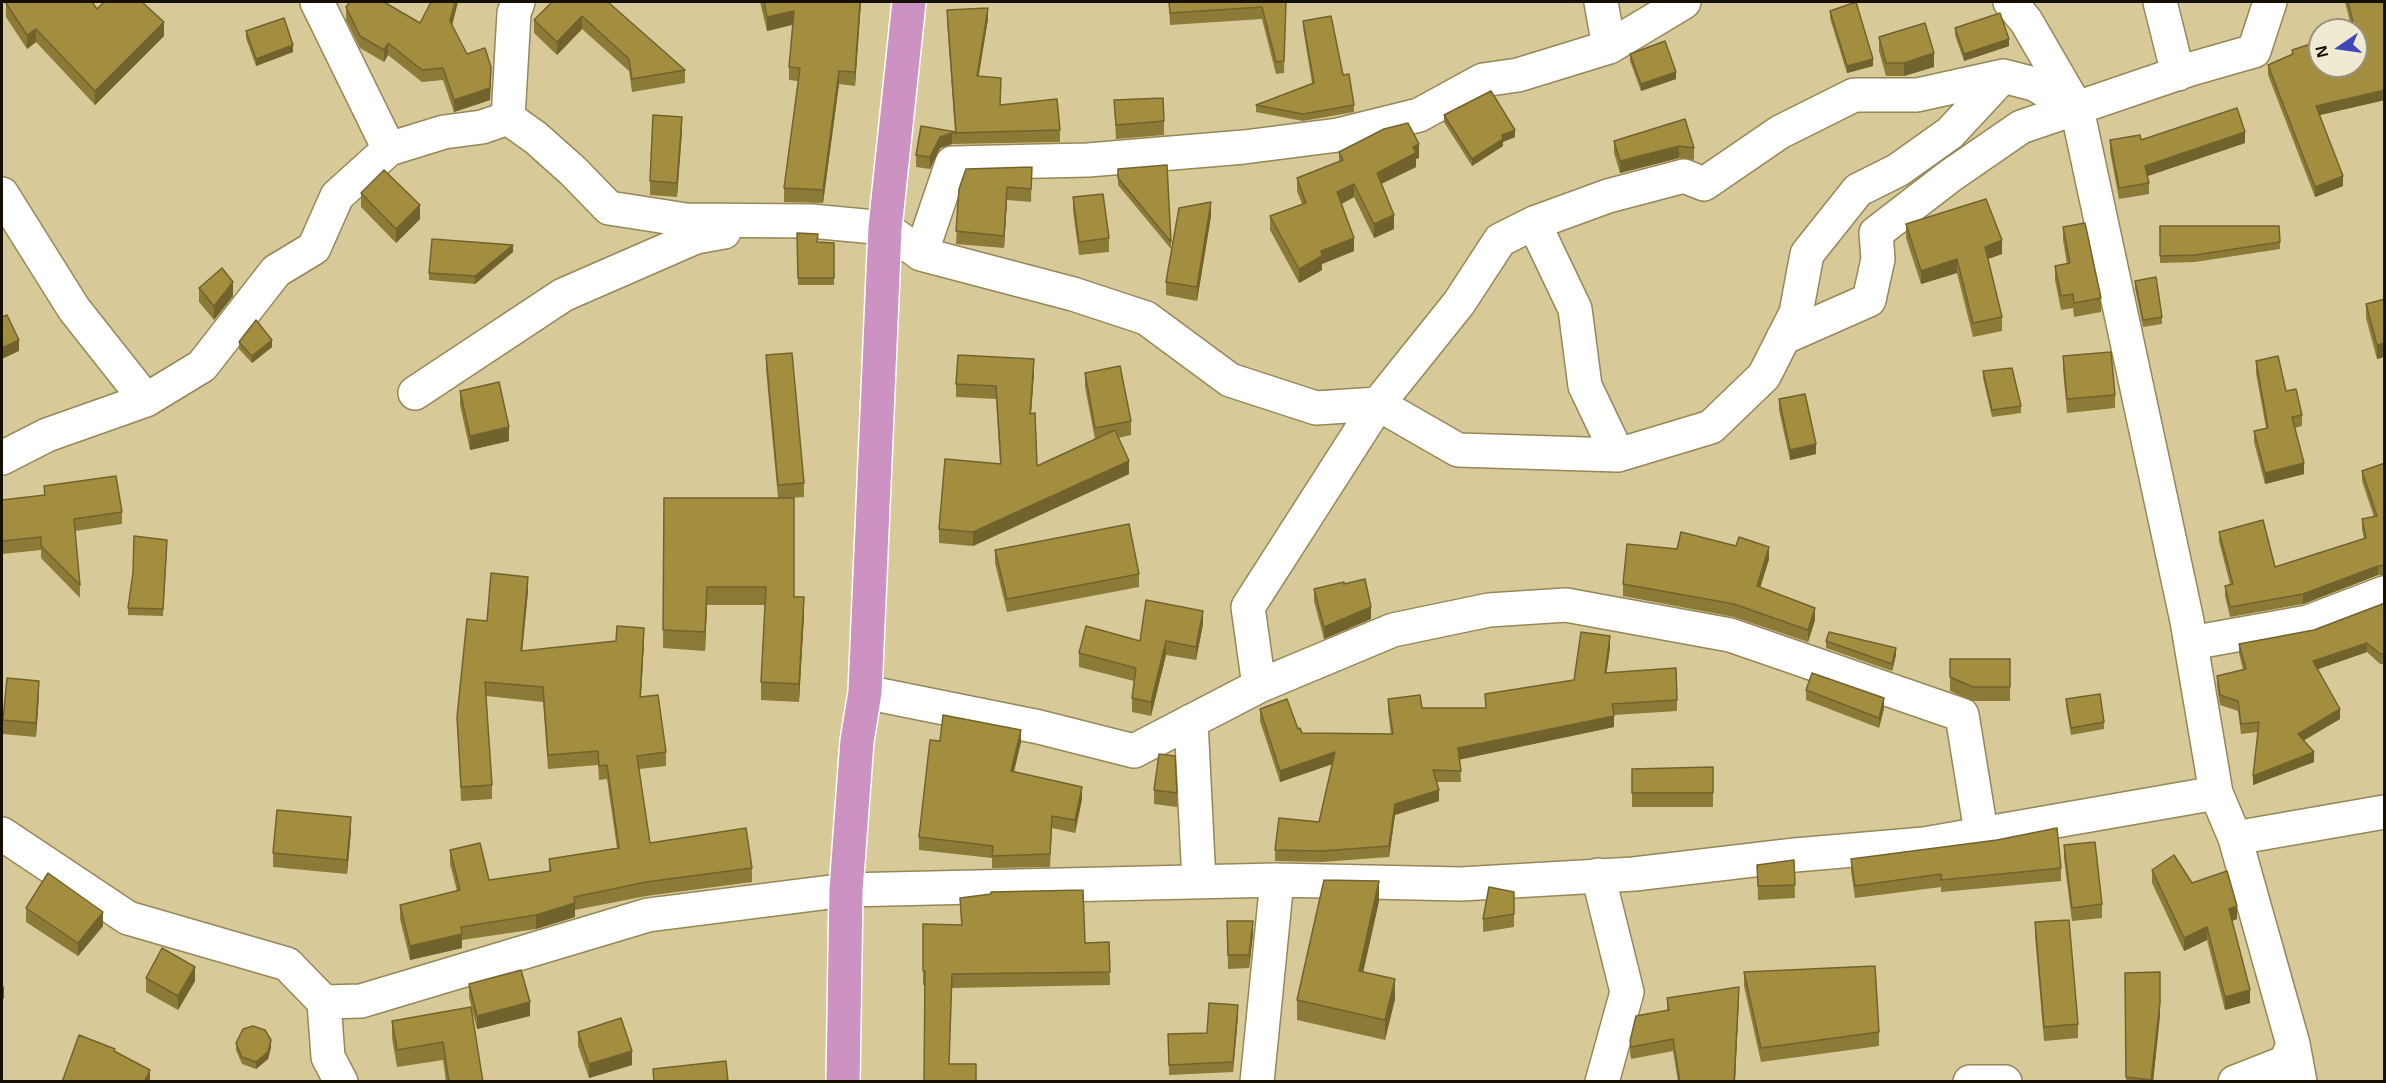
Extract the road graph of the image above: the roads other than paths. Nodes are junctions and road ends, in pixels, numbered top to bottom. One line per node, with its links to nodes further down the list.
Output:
1 (316, 2): 14 (street)
2 (518, 2): 13 (street)
3 (909, 2): 18 (highway)
4 (1602, 2): 9 (street)
5 (1684, 2): 9 (street)
6 (2160, 2): 10 (street)
7 (2270, 2): 10 (street)
8 (2019, 8): 12 (street)
9 (1609, 47): 19 (street)
10 (2178, 74): 12 (street)
11 (2003, 76): 12 (street); 17 (street); 20 (street)
12 (2077, 109): 20 (street); 27 (street)
13 (508, 118): 14 (street); 16 (street)
14 (389, 149): 22 (street)
15 (2, 194): 22 (street)
16 (788, 221): 18 (street); 21 (street)
17 (1534, 223): 23 (street); 24 (street)
18 (885, 228): 19 (street); 29 (highway)
19 (921, 254): 23 (street)
20 (1783, 338): 24 (street)
21 (415, 393)
22 (146, 400): 25 (street)
23 (1378, 404): 24 (street); 28 (street)
24 (1618, 454)
25 (2, 459)
26 (2385, 593): 27 (street)
27 (2191, 643): 31 (street)
28 (1259, 686): 30 (street); 33 (street)
29 (865, 692): 30 (street); 39 (highway)
30 (1191, 721): 38 (street)
31 (2217, 793): 33 (street); 35 (street)
32 (2385, 812): 35 (street)
33 (1981, 832): 36 (street)
34 (2, 834): 40 (street)
35 (2235, 838): 41 (street)
36 (1598, 875): 37 (street); 45 (street)
37 (1277, 880): 38 (street); 44 (street)
38 (1199, 882): 39 (street)
39 (846, 890): 40 (street); 43 (highway)
40 (324, 1002): 42 (street)
41 (2293, 1044): 48 (street); 49 (street)
42 (341, 1082)
43 (843, 1082)
44 (1257, 1082)
45 (1602, 1082)
46 (1970, 1082): 47 (street)
47 (2005, 1082)
48 (2235, 1082)
49 (2300, 1082)

